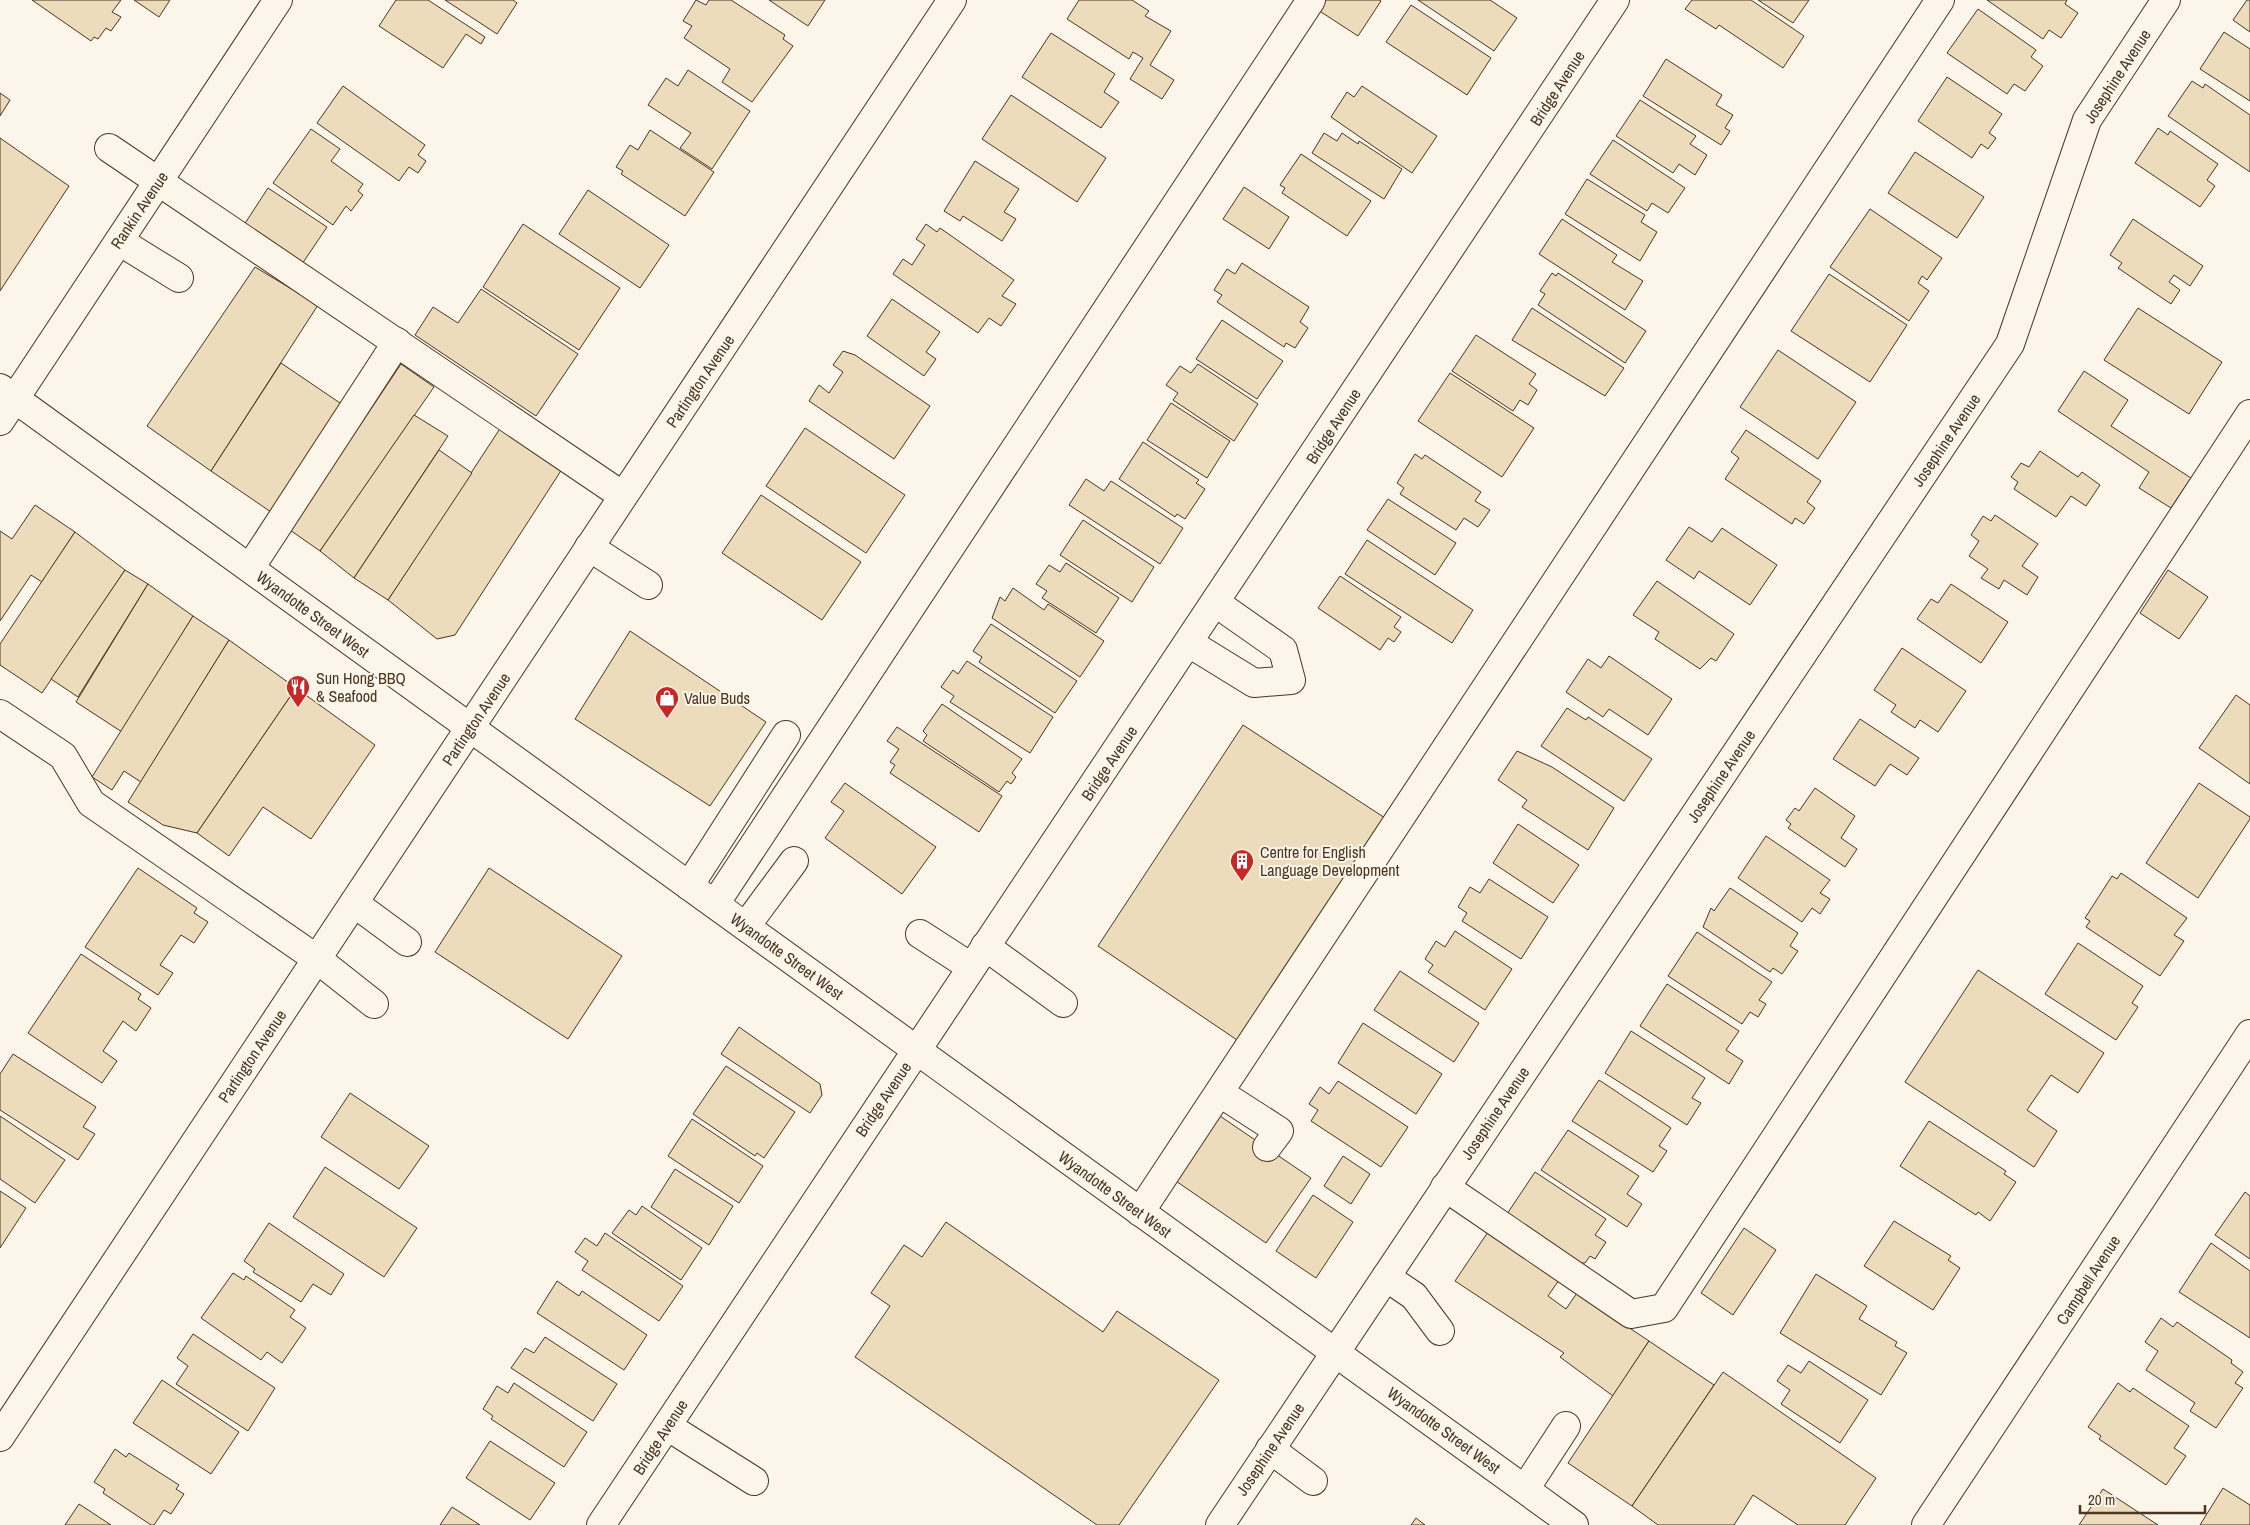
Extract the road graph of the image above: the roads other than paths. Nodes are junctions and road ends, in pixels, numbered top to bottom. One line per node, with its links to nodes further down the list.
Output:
1 (278, 0): 8 (street, Rankin Avenue)
2 (952, 0): 15 (street, Partington Avenue)
3 (1311, 0): 27 (street)
4 (1615, 0): 19 (street, Bridge Avenue)
5 (1940, 0): 37 (street)
6 (2166, 0): 39 (street, Josephine Avenue)
7 (109, 148): 8 (street)
8 (159, 181): 9 (street, Rankin Avenue); 11 (street)
9 (119, 241): 10 (street); 12 (street, Rankin Avenue)
10 (179, 278)
11 (397, 342): 15 (street); 17 (street)
12 (8, 393): 14 (street, Rankin Avenue); 17 (street, Wyandotte Street West)
13 (2250, 414): 39 (street)
14 (0, 421)
15 (623, 496): 16 (street, Partington Avenue)
16 (589, 548): 18 (street); 22 (street, Partington Avenue)
17 (250, 568): 22 (street, Wyandotte Street West)
18 (648, 585)
19 (1216, 603): 20 (street, Bridge Avenue); 20 (street)
20 (1190, 643): 31 (street, Bridge Avenue)
21 (0, 714): 32 (street)
22 (470, 728): 25 (street, Wyandotte Street West); 26 (street, Partington Avenue)
23 (786, 735): 25 (street)
24 (794, 861): 28 (street)
25 (689, 886): 27 (street, Wyandotte Street West)
26 (354, 903): 30 (street); 32 (street, Partington Avenue)
27 (714, 904): 28 (street, Wyandotte Street West)
28 (746, 926): 36 (street, Wyandotte Street West)
29 (920, 934): 31 (street)
30 (407, 942)
31 (978, 957): 33 (street); 36 (street, Bridge Avenue)
32 (317, 960): 34 (street); 46 (street, Partington Avenue)
33 (1063, 1003)
34 (374, 1004)
35 (2250, 1034): 54 (street, Campbell Avenue)
36 (916, 1050): 40 (street, Wyandotte Street West); 44 (street, Bridge Avenue)
37 (1220, 1092): 38 (street); 40 (street)
38 (1267, 1147)
39 (1445, 1187): 41 (street, Josephine Avenue)
40 (1140, 1212): 43 (street, Wyandotte Street West)
41 (1386, 1277): 42 (street); 43 (street, Josephine Avenue)
42 (1440, 1331)
43 (1336, 1353): 47 (street, Josephine Avenue); 50 (street, Wyandotte Street West)
44 (667, 1426): 48 (street); 51 (street, Bridge Avenue)
45 (1566, 1426): 50 (street)
46 (0, 1438)
47 (1270, 1450): 49 (street); 52 (street, Josephine Avenue)
48 (754, 1481)
49 (1312, 1481)
50 (1525, 1489): 53 (street, Wyandotte Street West)
51 (602, 1525)
52 (1220, 1525)
53 (1574, 1525)
54 (1926, 1525)

